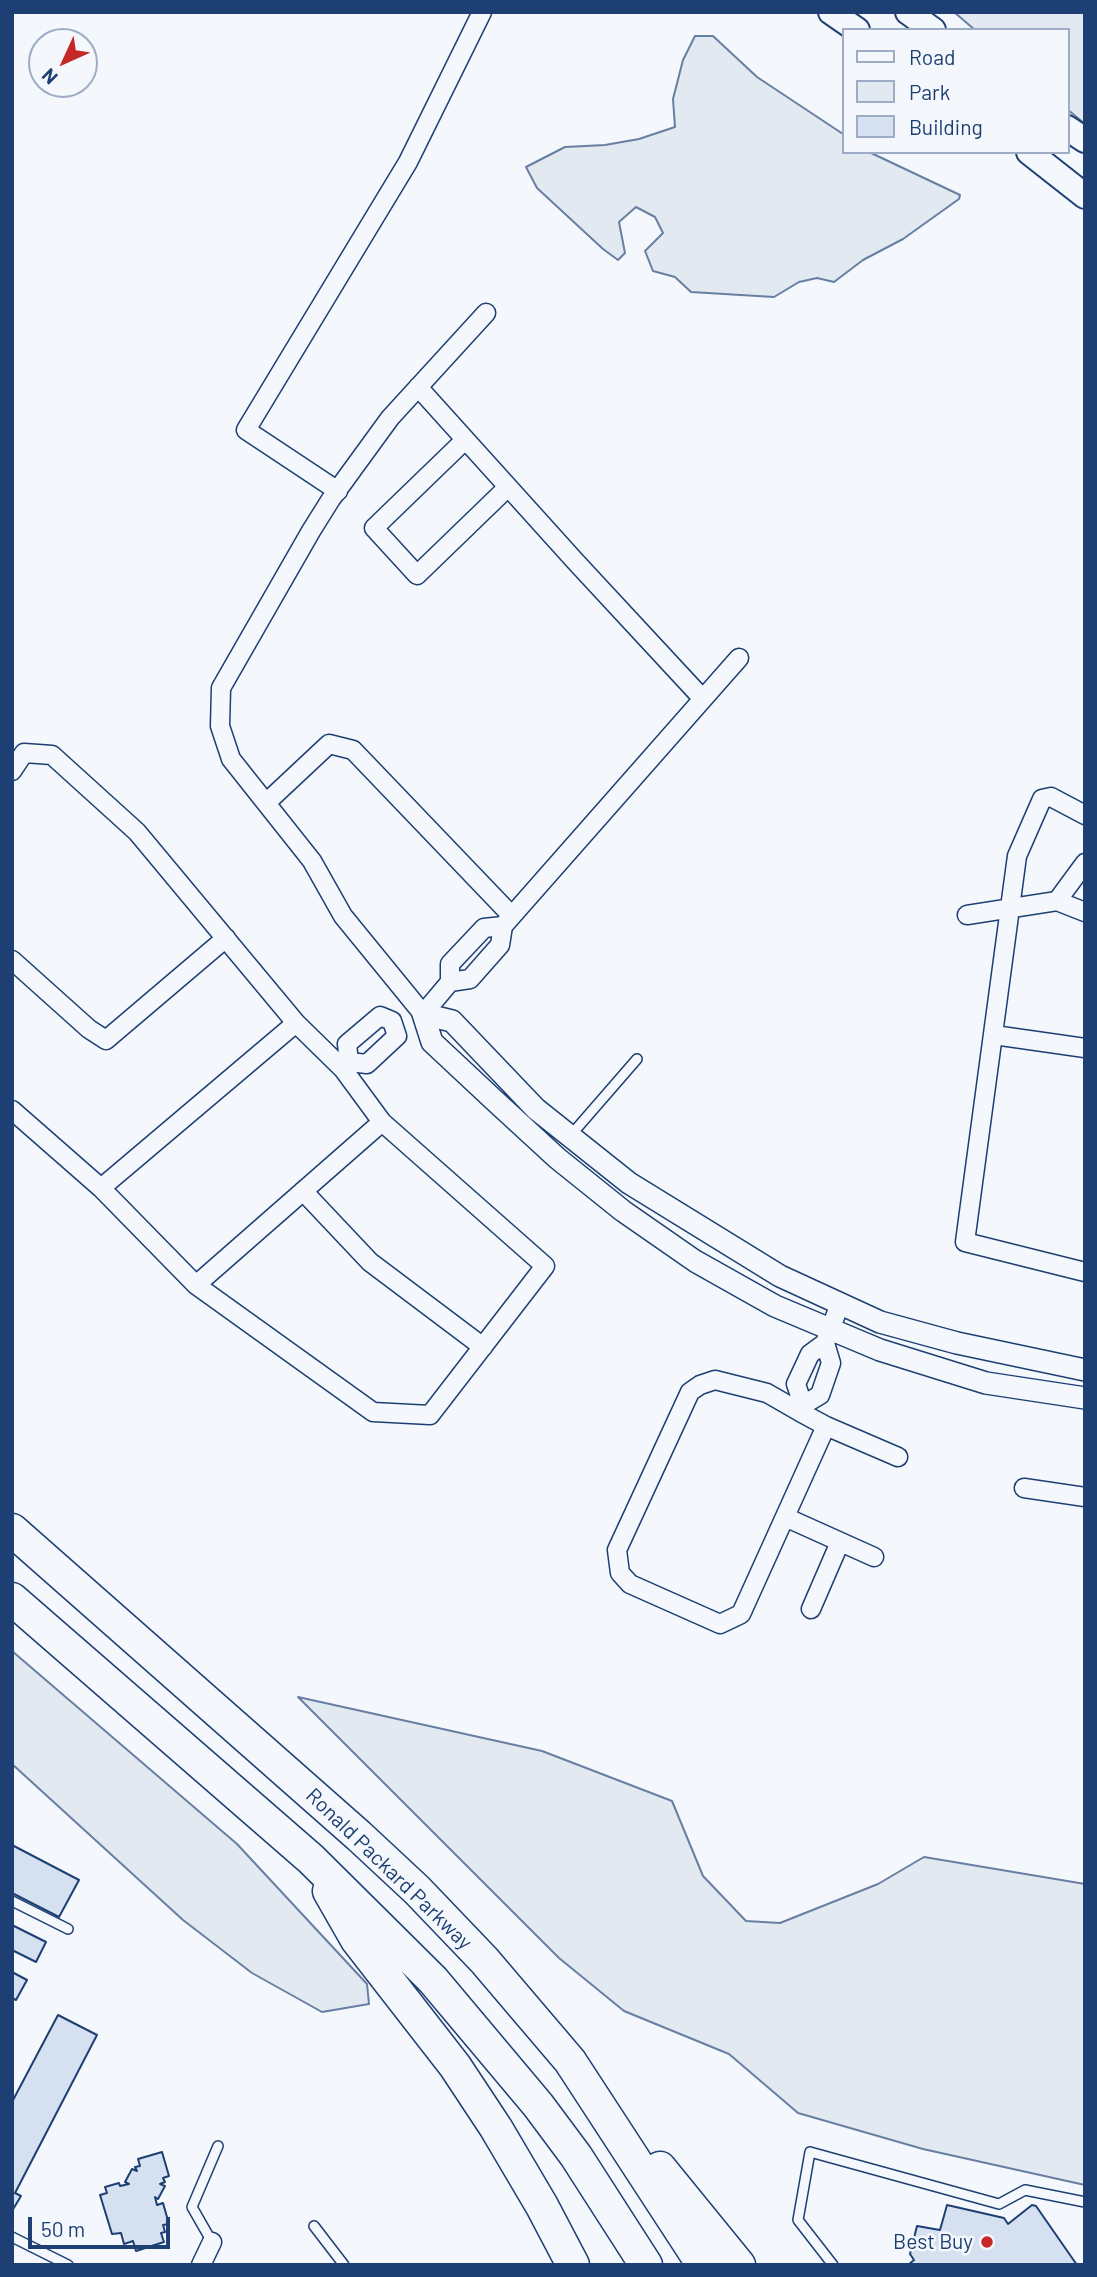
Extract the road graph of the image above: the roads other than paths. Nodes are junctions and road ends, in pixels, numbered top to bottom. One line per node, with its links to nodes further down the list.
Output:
1 (482, 12): 14 (street)
2 (831, 12): 4 (main road)
3 (908, 12): 5 (main road)
4 (854, 28)
5 (930, 28)
6 (1069, 129): 7 (main road)
7 (1085, 140)
8 (1031, 154): 9 (main road)
9 (1085, 197)
10 (486, 313): 11 (street)
11 (418, 387): 12 (street); 14 (street)
12 (465, 440): 13 (street); 13 (street)
13 (508, 487): 16 (street)
14 (338, 491): 18 (street)
15 (739, 658): 16 (street)
16 (703, 699): 25 (street)
17 (12, 771): 26 (street)
18 (266, 803): 25 (street); 28 (street)
19 (1085, 815): 22 (street)
20 (1085, 863): 21 (street)
21 (1057, 901): 22 (street); 23 (street)
22 (1009, 907): 24 (street); 31 (street)
23 (1085, 912)
24 (967, 915)
25 (508, 921): 28 (street)
26 (226, 938): 27 (street); 30 (street)
27 (12, 960)
28 (418, 1008): 29 (street); 37 (street); 43 (street)
29 (392, 1021): 34 (street); 34 (street)
30 (296, 1023): 34 (street); 38 (street)
31 (994, 1035): 32 (street); 40 (street)
32 (1085, 1048)
33 (638, 1059): 37 (lane)
34 (346, 1065): 36 (street)
35 (12, 1110): 38 (street)
36 (382, 1122): 39 (street); 44 (street)
37 (570, 1136): 42 (street)
38 (101, 1188): 41 (street)
39 (303, 1191): 41 (street); 44 (street)
40 (1085, 1272)
41 (196, 1285): 44 (street)
42 (840, 1304): 43 (street); 45 (street)
43 (827, 1336): 46 (street); 47 (street); 47 (street)
44 (483, 1347)
45 (1085, 1370)
46 (1085, 1398)
47 (802, 1409): 48 (street); 52 (street)
48 (826, 1426): 49 (street); 52 (street)
49 (898, 1457)
50 (1024, 1488): 51 (street)
51 (1085, 1497)
52 (785, 1517): 54 (street)
53 (12, 1530): 61 (highway, Ronald Packard Parkway)
54 (840, 1542): 55 (street); 57 (street)
55 (874, 1557)
56 (12, 1599): 58 (highway)
57 (811, 1609)
58 (311, 1859): 70 (highway); 71 (highway)
59 (12, 1901): 60 (lane)
60 (68, 1929)
61 (570, 2061): 72 (highway, Ronald Packard Parkway); 73 (highway)
62 (218, 2146): 66 (lane)
63 (1085, 2202): 74 (lane)
64 (314, 2226): 69 (lane)
65 (12, 2237): 67 (lane)
66 (212, 2242): 68 (street)
67 (68, 2265)
68 (201, 2265)
69 (344, 2265)
70 (573, 2265)
71 (646, 2265)
72 (703, 2265)
73 (738, 2265)
74 (833, 2265)

